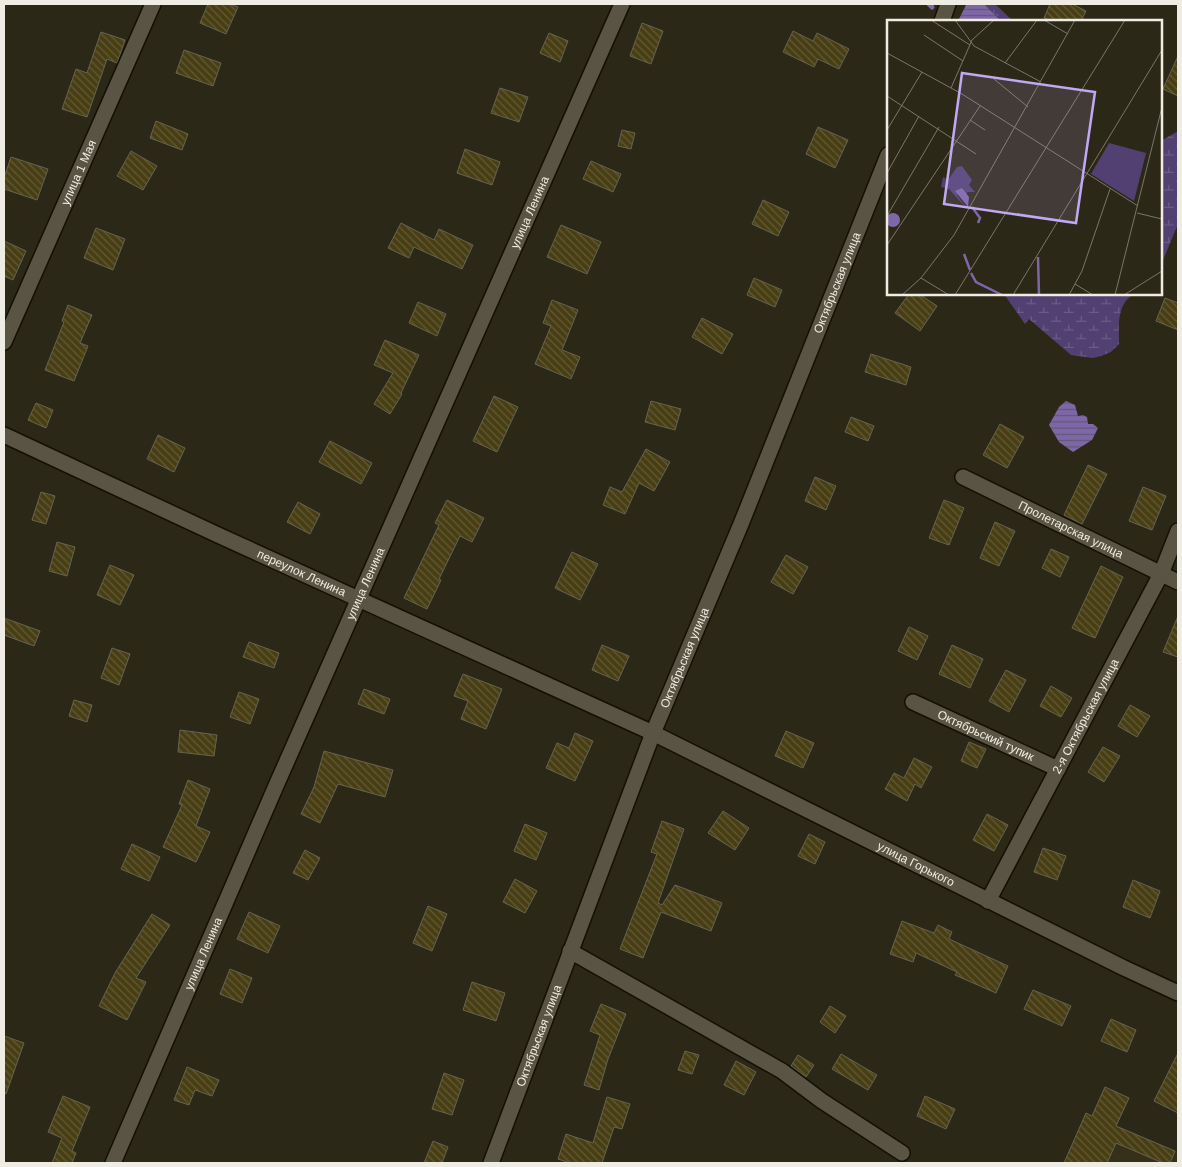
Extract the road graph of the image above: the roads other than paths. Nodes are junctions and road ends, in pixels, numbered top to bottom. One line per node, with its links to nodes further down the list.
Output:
1 (153, 4): 6 (street, улица 1 Мая)
2 (622, 4): 12 (street, улица Ленина)
3 (948, 4): 4 (street)
4 (942, 20)
5 (887, 158): 14 (street, Октябрьская улица)
6 (4, 342)
7 (4, 435): 12 (street, переулок Ленина)
8 (963, 477): 10 (street, Пролетарская улица)
9 (1178, 531): 10 (street, 2-я Октябрьская улица)
10 (1161, 574): 11 (street, Пролетарская улица); 15 (street, 2-я Октябрьская улица)
11 (1178, 582)
12 (358, 599): 14 (street, переулок Ленина); 20 (street, улица Ленина)
13 (913, 702): 15 (street, Октябрьский тупик)
14 (653, 733): 16 (street, улица Горького); 17 (street, Октябрьская улица)
15 (1058, 769): 16 (street, 2-я Октябрьская улица)
16 (988, 901): 18 (street, улица Горького)
17 (570, 952): 19 (street); 21 (street, Октябрьская улица)
18 (1178, 993)
19 (902, 1153)
20 (113, 1163)
21 (491, 1163)

